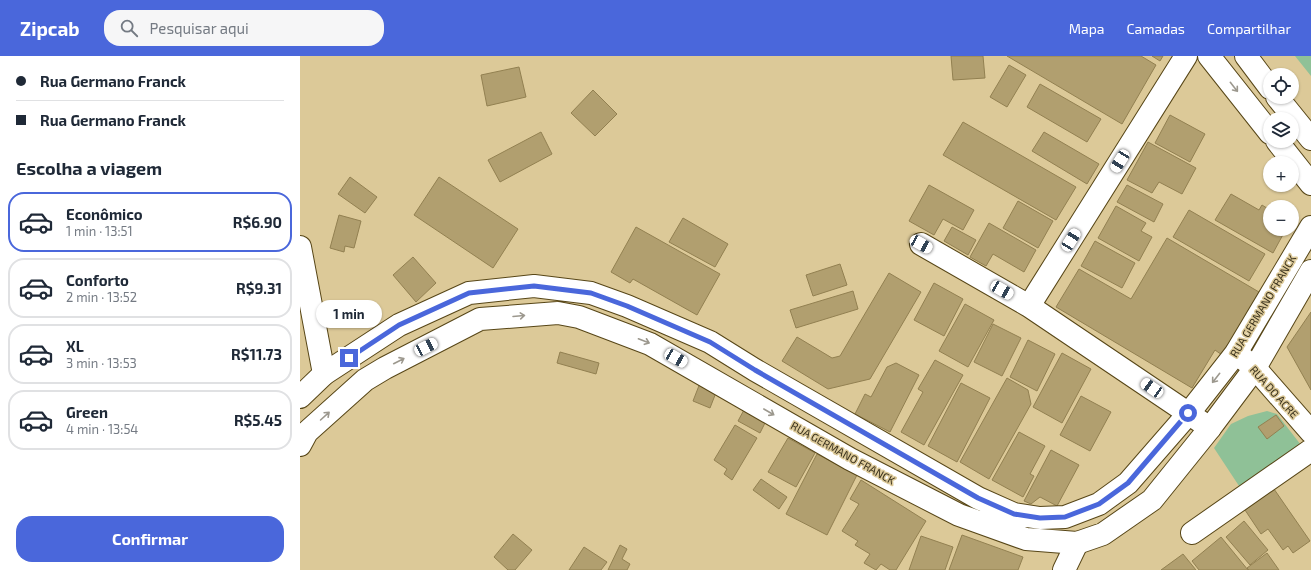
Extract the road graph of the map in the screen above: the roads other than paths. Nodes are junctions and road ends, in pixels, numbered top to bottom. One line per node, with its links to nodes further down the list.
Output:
1 (1186, 56): 14 (main road)
2 (1209, 56): 6 (main road, one-way to 6)
3 (1246, 56): 4 (main road)
4 (1263, 79)
5 (1283, 104): 7 (main road)
6 (1263, 124)
7 (1311, 138)
8 (1283, 148): 9 (main road)
9 (1311, 184)
10 (1311, 227): 15 (main road, RUA GERMANO FRANCK)
11 (921, 244): 14 (main road)
12 (300, 247): 18 (main road)
13 (1311, 271): 16 (main road, RUA GERMANO FRANCK)
14 (1029, 306): 21 (main road)
15 (1236, 353): 16 (main road, RUA DO ACRE); 21 (main road, RUA GERMANO FRANCK, one-way to 21)
16 (1255, 368): 22 (main road, RUA GERMANO FRANCK); 23 (main road, RUA DO ACRE)
17 (755, 370): 18 (main road, RUA GERMANO FRANCK); 19 (main road); 21 (main road, RUA GERMANO FRANCK)
18 (324, 374): 20 (main road, RUA GERMANO FRANCK)
19 (740, 394): 24 (main road, RUA GERMANO FRANCK, one-way to 19); 27 (main road, RUA GERMANO FRANCK, one-way to 27)
20 (300, 397)
21 (1188, 413): 22 (main road)
22 (1210, 428): 27 (main road, RUA GERMANO FRANCK)
23 (1311, 432)
24 (300, 444)
25 (1311, 450): 26 (main road)
26 (1192, 533)
27 (1076, 543): 28 (main road)
28 (1064, 570)

